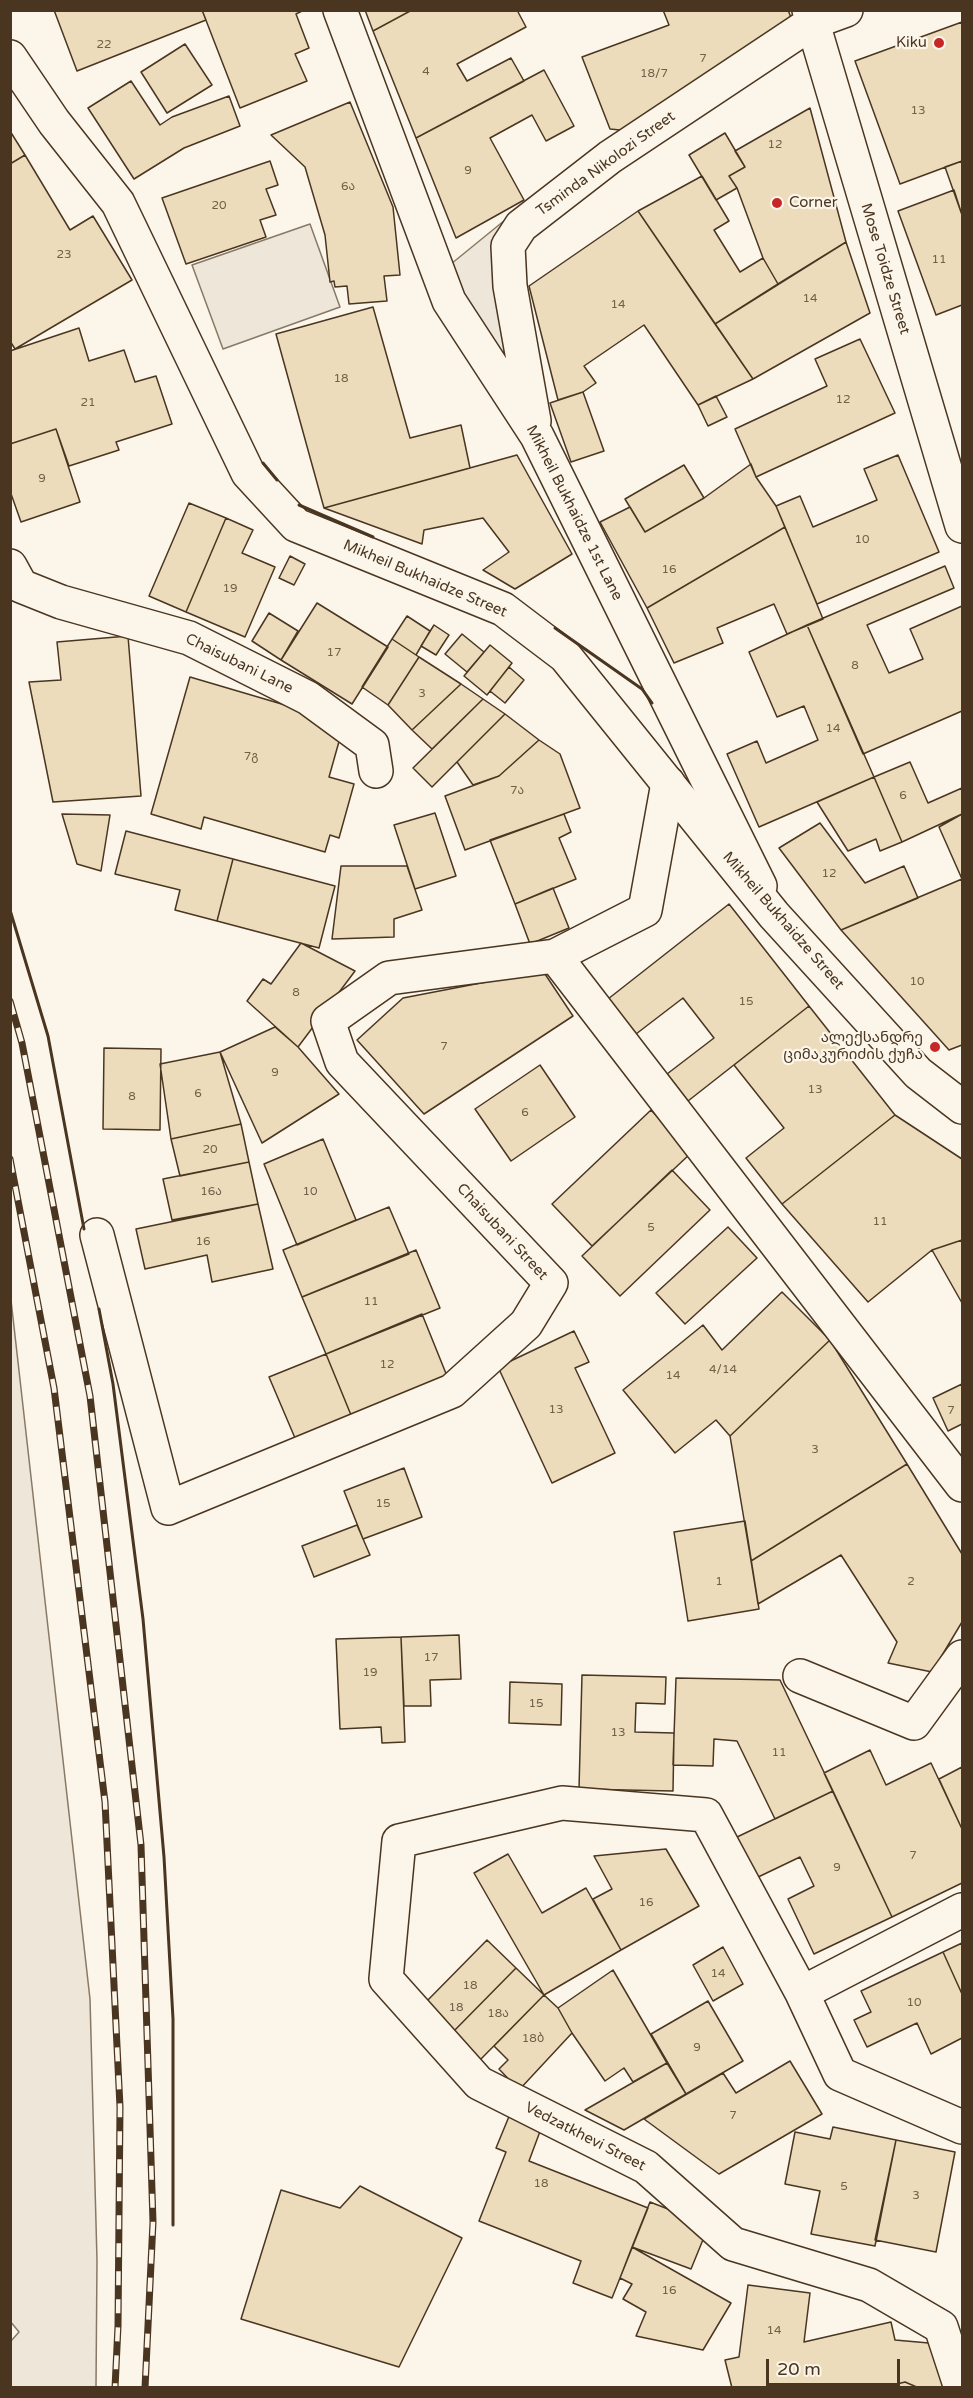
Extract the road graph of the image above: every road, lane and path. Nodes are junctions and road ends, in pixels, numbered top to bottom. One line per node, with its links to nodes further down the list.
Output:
1 (340, 10): 5 (street, Mikheil Bukhaidze 1st Lane)
2 (846, 10): 3 (street, Tsminda Nikolozi Street)
3 (811, 16): 5 (street, Tsminda Nikolozi Street); 6 (street, Mose Toidze Street)
4 (10, 57): 9 (street, Mikheil Bukhaidze Street)
5 (537, 436): 10 (street, Mikheil Bukhaidze 1st Lane)
6 (963, 526)
7 (10, 566): 8 (street, Chaisubani Lane)
8 (376, 771)
9 (668, 783): 10 (street, Mikheil Bukhaidze Street); 11 (street, Chaisubani Street)
10 (774, 915): 12 (street, Mikheil Bukhaidze Street)
11 (555, 956): 13 (street, Chaisubani Street); 14 (street)
12 (963, 1107)
13 (97, 1235)
14 (963, 1485)
15 (963, 1658): 16 (street)
16 (800, 1676)
17 (963, 1910): 18 (street)
18 (802, 1993): 19 (street); 20 (street, Vedzatkhevi Street)
19 (963, 2127)
20 (961, 2388)

